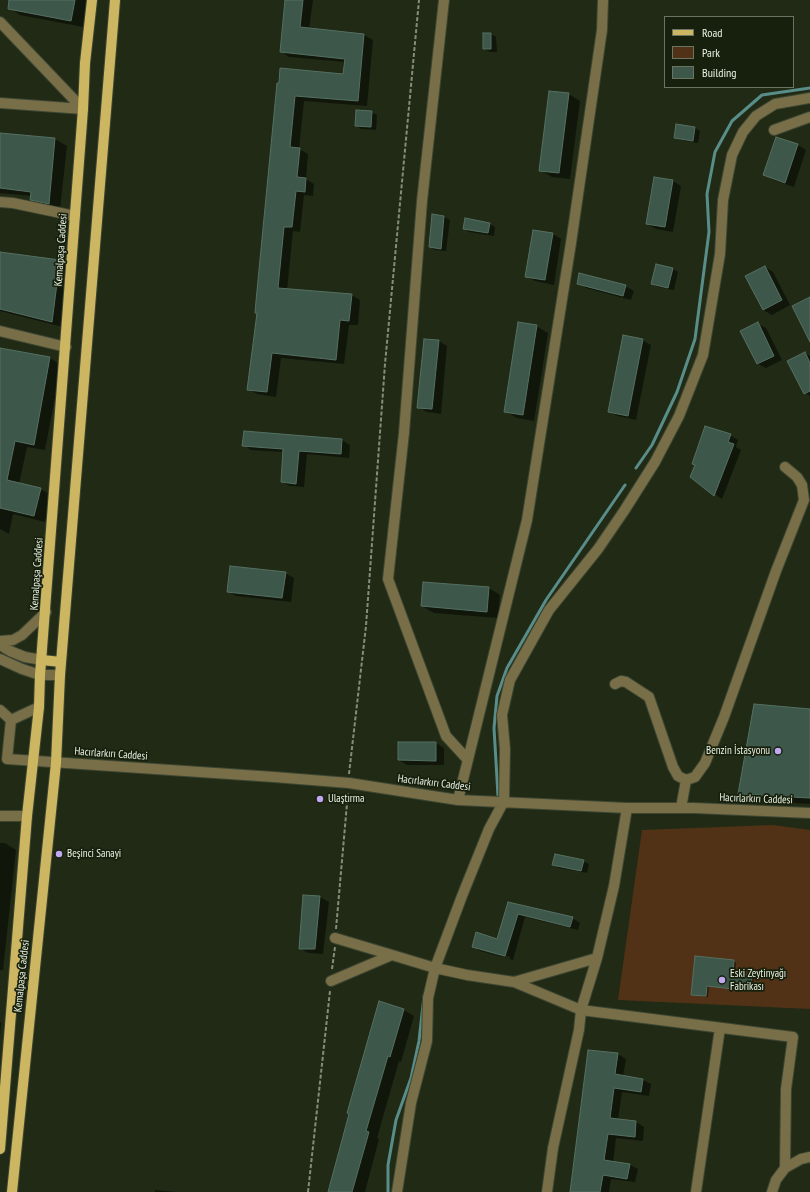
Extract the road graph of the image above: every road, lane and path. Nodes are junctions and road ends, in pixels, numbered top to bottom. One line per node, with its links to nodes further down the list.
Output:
1 (92, 0): 9 (main road, Kemalpaşa Caddesi)
2 (115, 0): 22 (main road)
3 (419, 0): 33 (path)
4 (444, 0): 29 (street)
5 (603, 0): 29 (street)
6 (0, 22): 9 (street)
7 (810, 98): 35 (street)
8 (0, 103): 9 (street)
9 (83, 109): 13 (main road, Kemalpaşa Caddesi)
10 (810, 117): 11 (street)
11 (774, 130)
12 (0, 202): 13 (street)
13 (76, 216): 15 (main road, Kemalpaşa Caddesi)
14 (0, 331): 15 (street)
15 (66, 347): 17 (main road, Kemalpaşa Caddesi)
16 (785, 467): 32 (street)
17 (46, 612): 18 (street); 21 (main road, Kemalpaşa Caddesi)
18 (0, 641)
19 (0, 645): 21 (street)
20 (0, 659): 23 (street)
21 (42, 660): 22 (main road); 23 (main road, Kemalpaşa Caddesi)
22 (61, 662): 24 (main road)
23 (40, 675): 24 (street); 26 (main road, Kemalpaşa Caddesi)
24 (60, 675): 31 (main road, Kemalpaşa Caddesi)
25 (615, 684): 32 (street)
26 (39, 706): 28 (street); 30 (main road, Kemalpaşa Caddesi)
27 (0, 710): 28 (street)
28 (11, 720): 30 (street, Hacırlarkırı Caddesi)
29 (468, 760): 34 (street)
30 (34, 761): 31 (street, Hacırlarkırı Caddesi); 40 (main road, Kemalpaşa Caddesi)
31 (56, 762): 33 (street, Hacırlarkırı Caddesi); 53 (main road, Kemalpaşa Caddesi)
32 (686, 780): 37 (street)
33 (349, 784): 34 (street, Hacırlarkırı Caddesi); 41 (path)
34 (458, 800): 35 (street, Hacırlarkırı Caddesi)
35 (504, 801): 36 (street, Hacırlarkırı Caddesi); 44 (street)
36 (627, 808): 37 (street, Hacırlarkırı Caddesi); 43 (street)
37 (681, 808): 38 (street, Hacırlarkırı Caddesi)
38 (810, 813)
39 (0, 816): 40 (street)
40 (27, 816): 49 (main road, Kemalpaşa Caddesi)
41 (336, 938): 42 (street); 45 (path)
42 (392, 955): 44 (street); 45 (street)
43 (597, 958): 46 (street); 47 (street)
44 (435, 968): 46 (street); 55 (street)
45 (331, 981): 54 (path)
46 (514, 982): 47 (street)
47 (581, 1010): 48 (street); 56 (street)
48 (720, 1028): 52 (street); 57 (street)
49 (3, 1088): 50 (main road, Kemalpaşa Caddesi)
50 (0, 1146)
51 (810, 1157): 52 (street)
52 (785, 1168): 58 (street)
53 (12, 1192)
54 (308, 1192)
55 (397, 1192)
56 (547, 1192)
57 (696, 1192)
58 (772, 1192)

